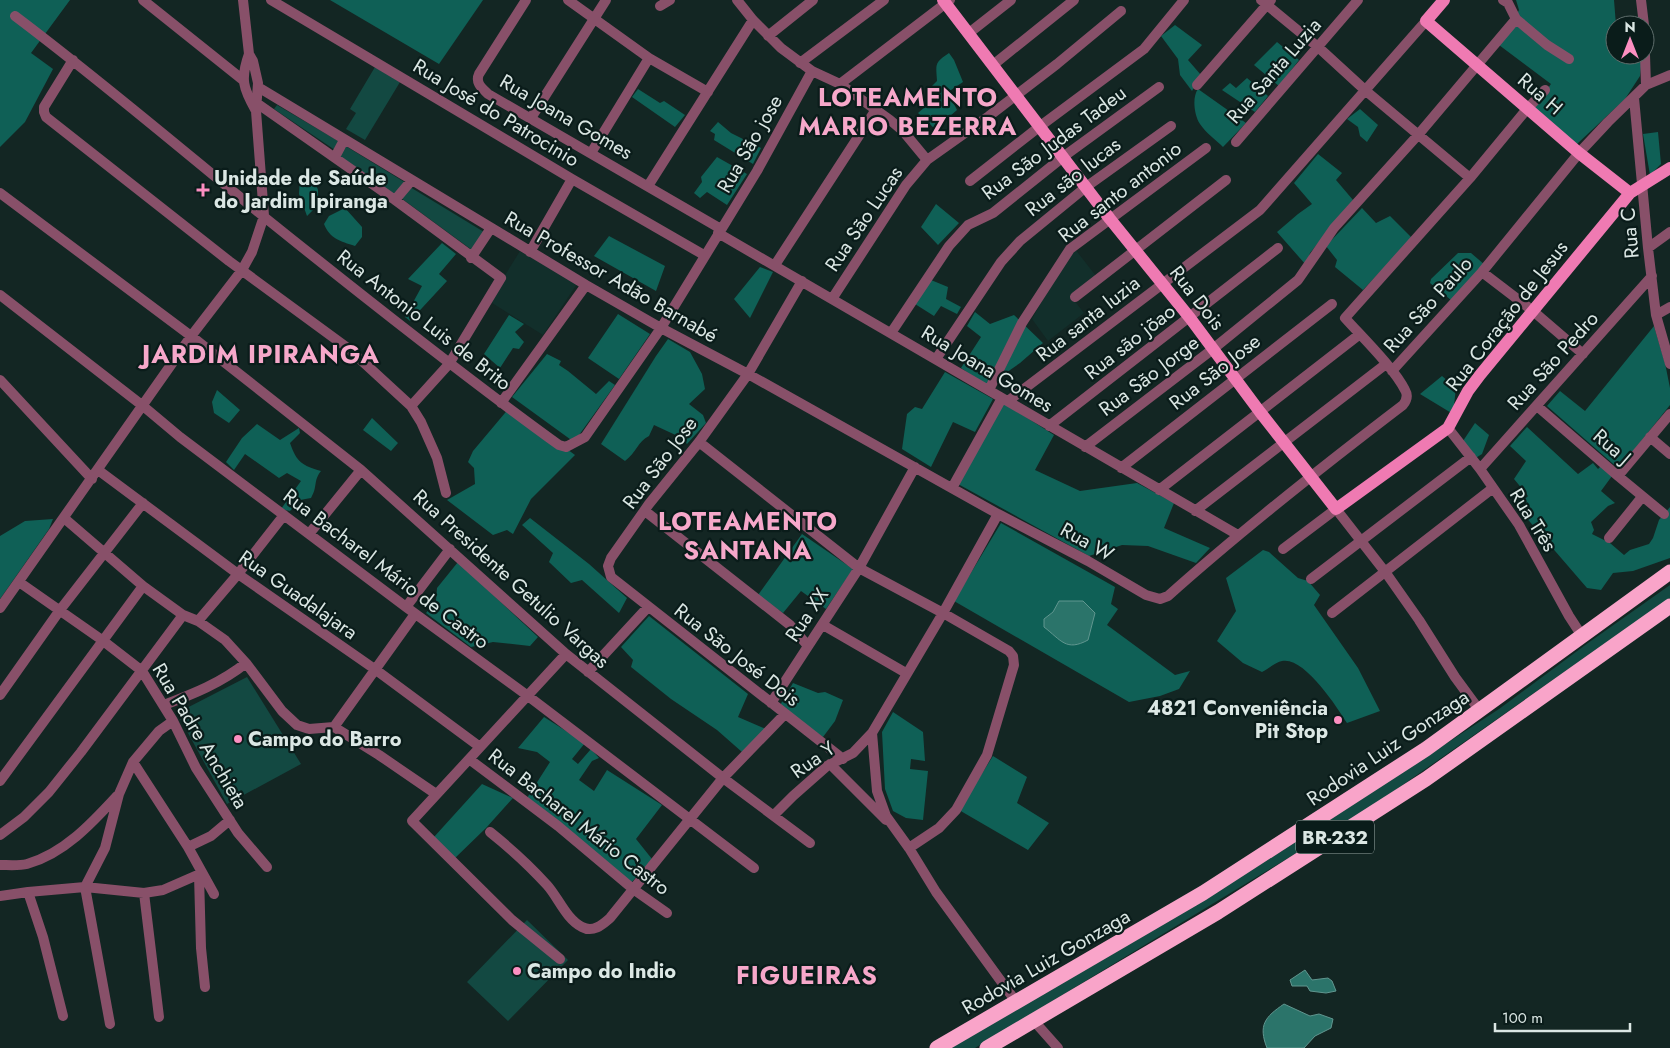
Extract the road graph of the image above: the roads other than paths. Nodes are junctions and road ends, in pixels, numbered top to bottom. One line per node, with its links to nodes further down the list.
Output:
1 (143, 0): 41 (street)
2 (243, 0): 31 (street)
3 (271, 0): 69 (street, Rua José do Patrocinio)
4 (526, 0): 55 (street, Rua Joana Gomes)
5 (568, 0): 24 (street)
6 (606, 0): 24 (street)
7 (670, 0): 20 (street)
8 (812, 0): 29 (street)
9 (884, 0): 35 (street)
10 (1011, 0): 28 (street)
11 (1074, 0): 37 (street)
12 (1184, 0): 56 (street)
13 (1358, 0): 30 (street, Rua Santa Luzia)
14 (1444, 0): 27 (main road)
15 (1503, 0): 25 (street)
16 (1641, 0): 22 (street)
17 (739, 1): 26 (street)
18 (946, 1): 28 (main road, Rua Dois); 42 (street)
19 (1266, 2): 30 (street); 43 (street)
20 (660, 6)
21 (1121, 11): 50 (street, Rua São Lucas)
22 (1643, 15)
23 (16, 16): 34 (street, Rua Antonio Luis de Brito)
24 (595, 18): 32 (street); 55 (street)
25 (1516, 19): 33 (street); 36 (street, Rua São Jorge)
26 (753, 20): 29 (street); 48 (street)
27 (1426, 22): 36 (main road, Rua H); 49 (street, Rua santa luzia)
28 (969, 33): 37 (main road, Rua Dois)
29 (768, 36): 35 (street)
30 (1318, 47): 49 (street); 60 (street, Rua Santa Luzia)
31 (249, 54): 41 (street); 45 (street)
32 (649, 58): 48 (street); 63 (street)
33 (1569, 59)
34 (73, 60): 79 (street, Rua Antonio Luis de Brito); 91 (street)
35 (800, 63): 39 (street)
36 (1477, 64): 53 (main road, Rua H); 58 (street, Rua São Jorge)
37 (992, 65): 50 (main road, Rua Dois)
38 (1645, 65): 44 (street)
39 (812, 71): 42 (street); 82 (street, Rua São jose)
40 (1670, 75): 44 (street, Rua São Paulo)
41 (243, 80): 52 (street)
42 (840, 84): 54 (street)
43 (1197, 85)
44 (1646, 85): 51 (street, Rua São Paulo)
45 (258, 87): 52 (street); 59 (street, Rua Professor Adão Barnabé)
46 (1159, 87): 65 (street, Rua São Judas Tadeu)
47 (1545, 90): 53 (street)
48 (708, 92): 74 (street)
49 (1366, 92): 58 (street); 95 (street, Rua santa luzia)
50 (1016, 95): 56 (main road, Rua Dois); 66 (street, Rua São Lucas)
51 (1634, 98): 62 (street, Rua São Paulo); 73 (street, Rua C)
52 (257, 107): 64 (street); 79 (street)
53 (1527, 109): 62 (main road, Rua H); 68 (street)
54 (875, 110): 66 (street); 90 (street)
55 (531, 118): 63 (street, Rua Joana Gomes)
56 (1040, 126): 65 (main road, Rua Dois); 72 (street)
57 (1171, 126): 75 (street, Rua são lucas)
58 (1418, 135): 68 (street); 109 (street, Rua São Jorge)
59 (344, 140): 64 (street); 71 (street, Rua Professor Adão Barnabé)
60 (1236, 142)
61 (1206, 148): 80 (street, Rua santo antonio)
62 (1580, 153): 77 (main road, Rua H); 92 (street, Rua São Paulo)
63 (591, 154): 74 (street, Rua Joana Gomes)
64 (335, 157): 78 (street)
65 (1063, 157): 75 (main road, Rua Dois); 106 (street, Rua São Judas Tadeu)
66 (927, 160): 99 (street, Rua São Lucas)
67 (1670, 168): 73 (main road, Rua Coração de Jesus)
68 (1470, 178): 107 (street)
69 (572, 179): 87 (street); 88 (street, Rua José do Patrocinio)
70 (1226, 180): 86 (street)
71 (411, 181): 78 (street); 81 (street, Rua Professor Adão Barnabé)
72 (970, 181)
73 (1643, 185): 77 (main road, Rua Coração de Jesus); 85 (street, Rua C)
74 (648, 186): 82 (street, Rua Joana Gomes)
75 (1086, 187): 80 (main road, Rua Dois); 111 (street, Rua são lucas)
76 (0, 193): 108 (street, Rua Presidente Getulio Vargas)
77 (1630, 193): 102 (main road, Rua Coração de Jesus)
78 (396, 200): 89 (street)
79 (264, 216): 91 (street); 112 (street, Rua Antonio Luis de Brito)
80 (1110, 219): 86 (main road, Rua Dois); 118 (street, Rua santo antonio)
81 (491, 228): 87 (street, Rua Professor Adão Barnabé); 89 (street)
82 (719, 231): 88 (street, Rua São jose); 90 (street, Rua Joana Gomes)
83 (1670, 232): 85 (street)
84 (1278, 248): 104 (street, Rua são jõao)
85 (1648, 248): 93 (street, Rua C)
86 (1134, 250): 95 (main road, Rua Dois); 98 (street)
87 (530, 252): 96 (street, Rua Professor Adão Barnabé)
88 (704, 255): 105 (street, Rua São jose)
89 (471, 258): 112 (street)
90 (775, 266): 94 (street, Rua Joana Gomes)
91 (242, 270): 108 (street); 122 (street)
92 (1482, 272): 102 (street); 114 (street, Rua São Paulo)
93 (1652, 276): 103 (street, Rua C); 110 (street, Rua São Pedro)
94 (802, 281): 99 (street, Rua Joana Gomes); 115 (street, Rua São Jose)
95 (1162, 284): 104 (main road, Rua Dois); 119 (street, Rua santa luzia)
96 (586, 285): 105 (street, Rua Professor Adão Barnabé); 120 (street)
97 (0, 295): 121 (street, Rua Bacharel Mário de Castro)
98 (1075, 297)
99 (832, 299): 106 (street, Rua Joana Gomes)
100 (1332, 304): 116 (street, Rua São Jose)
101 (1670, 307): 103 (street)
102 (1533, 311): 110 (street); 127 (main road, Rua Coração de Jesus)
103 (1656, 315): 113 (street, Rua C)
104 (1190, 318): 109 (main road, Rua Dois); 126 (street, Rua são jõao)
105 (661, 328): 115 (street, Rua Professor Adão Barnabé); 132 (street, Rua São jose)
106 (891, 333): 111 (street, Rua Joana Gomes)
107 (1360, 334): 114 (street); 124 (street)
108 (191, 336): 121 (street); 139 (street, Rua Presidente Getulio Vargas)
109 (1213, 349): 116 (main road, Rua Dois); 131 (street, Rua São Jorge)
110 (1583, 354): 123 (street, Rua São Pedro)
111 (936, 359): 118 (street, Rua Joana Gomes)
112 (449, 364): 120 (street, Rua Antonio Luis de Brito); 122 (street)
113 (1670, 364)
114 (1389, 368): 130 (street, Rua São Paulo); 140 (street, Rua São Paulo)
115 (748, 374): 129 (street, Rua São Jose); 135 (street, Rua Professor Adão Barnabé)
116 (1235, 378): 124 (main road, Rua Dois); 136 (street, Rua São Jose)
117 (0, 380): 142 (street)
118 (989, 390): 119 (street, Rua Joana Gomes)
119 (1005, 400): 126 (street, Rua Joana Gomes); 143 (street)
120 (501, 403): 132 (street, Rua Antonio Luis de Brito)
121 (143, 406): 138 (street); 154 (street, Rua Bacharel Mário de Castro)
122 (411, 406): 146 (street)
123 (1537, 406): 137 (street, Rua São Pedro); 141 (street, Rua J)
124 (1260, 412): 130 (main road, Rua Dois); 145 (street)
125 (1670, 414): 128 (street)
126 (1049, 426): 131 (street, Rua Joana Gomes)
127 (1448, 428): 134 (street, Rua Três); 149 (main road, Rua Coração de Jesus)
128 (1650, 437): 133 (street); 141 (street)
129 (699, 442): 150 (street, Rua São Jose); 163 (street)
130 (1284, 443): 140 (main road, Rua Dois); 151 (street, Rua São Paulo)
131 (1085, 446): 136 (street, Rua Joana Gomes)
132 (566, 447)
133 (1670, 454)
134 (1471, 457): 137 (street, Rua Três); 159 (street)
135 (915, 467): 143 (street, Rua Professor Adão Barnabé); 163 (street, Rua XX)
136 (1121, 468): 145 (street, Rua Joana Gomes)
137 (1480, 469): 144 (street, Rua Três)
138 (98, 470): 142 (street); 148 (street, Rua Guadalajara)
139 (361, 470): 156 (street); 160 (street, Rua Presidente Getulio Vargas)
140 (1310, 476): 149 (main road, Rua Dois); 157 (street, Rua São Paulo)
141 (1618, 476): 147 (street, Rua J)
142 (92, 479): 155 (street)
143 (952, 488): 152 (street, Rua W)
144 (1492, 488): 165 (street); 183 (street, Rua Três)
145 (1159, 490): 151 (street, Rua Joana Gomes)
146 (446, 493)
147 (1642, 497): 153 (street, Rua J); 158 (street)
148 (144, 504): 162 (street); 166 (street, Rua Guadalajara)
149 (1336, 509): 159 (street, Rua Dois); 161 (street)
150 (644, 511): 167 (street, Rua São Jose); 185 (street)
151 (1195, 511): 157 (street, Rua Joana Gomes)
152 (998, 514): 171 (street, Rua W); 177 (street, Rua Y)
153 (1664, 514)
154 (284, 515): 156 (street, Rua Bacharel Mário de Castro); 166 (street)
155 (64, 518): 162 (street); 169 (street)
156 (309, 534): 173 (street, Rua Bacharel Mário de Castro)
157 (1238, 535): 171 (street, Rua São Paulo)
158 (1609, 538)
159 (1361, 540): 165 (street, Rua Dois); 168 (street)
160 (450, 548): 173 (street); 186 (street, Rua Presidente Getulio Vargas)
161 (1284, 549)
162 (104, 553): 170 (street); 176 (street)
163 (859, 568): 177 (street); 182 (street, Rua XX)
164 (1670, 572): 183 (highway, Rodovia Luiz Gonzaga / BR-232)
165 (1386, 573): 179 (street); 196 (street, Rua Dois)
166 (238, 574): 181 (street); 188 (street, Rua Guadalajara)
167 (611, 577): 174 (street, Rua São José Dois)
168 (1311, 579)
169 (19, 582): 175 (street); 176 (street, Rua Padre Anchieta)
170 (144, 586): 180 (street); 184 (street)
171 (1160, 599)
172 (1670, 606): 235 (highway, BR-232)
173 (406, 607): 178 (street, Rua Bacharel Mário de Castro)
174 (648, 607): 190 (street); 194 (street, Rua São José Dois)
175 (0, 608)
176 (60, 610): 184 (street, Rua Padre Anchieta); 192 (street)
177 (943, 613): 191 (street, Rua Y); 218 (street)
178 (415, 614): 188 (street); 193 (street, Rua Bacharel Mário de Castro)
179 (1332, 614)
180 (184, 615): 181 (street); 189 (street)
181 (198, 621): 187 (street)
182 (823, 625): 185 (street, Rua XX); 191 (street)
183 (1582, 636): 196 (highway, Rodovia Luiz Gonzaga / BR-232)
184 (102, 640): 189 (street, Rua Padre Anchieta); 207 (street)
185 (808, 646): 194 (street, Rua XX)
186 (566, 654): 190 (street, Rua Presidente Getulio Vargas); 193 (street)
187 (246, 663): 195 (street); 199 (street)
188 (376, 670): 199 (street); 201 (street, Rua Guadalajara)
189 (142, 671): 195 (street, Rua Padre Anchieta); 215 (street)
190 (588, 672): 206 (street, Rua Presidente Getulio Vargas)
191 (906, 673): 200 (street, Rua Y)
192 (0, 695)
193 (528, 696): 201 (street); 211 (street, Rua Bacharel Mário de Castro)
194 (771, 703): 197 (street, Rua São José Dois)
195 (164, 705): 198 (street, Rua Padre Anchieta)
196 (1480, 711): 232 (highway, Rodovia Luiz Gonzaga / BR-232)
197 (785, 714): 203 (street, Rua São José Dois); 206 (street)
198 (173, 721): 204 (street); 212 (street, Rua Padre Anchieta)
199 (334, 727): 209 (street)
200 (872, 733): 203 (street, Rua Y); 213 (street)
201 (480, 747): 202 (street)
202 (469, 759): 209 (street); 224 (street, Rua Bacharel Mário Castro)
203 (844, 759): 205 (street, Rua Y)
204 (133, 762): 208 (street); 217 (street)
205 (830, 764): 210 (street, Rua Y); 213 (street)
206 (723, 778): 210 (street, Rua Presidente Getulio Vargas); 211 (street)
207 (0, 781)
208 (119, 794): 219 (street); 223 (street)
209 (436, 794): 230 (street)
210 (774, 815): 216 (street, Rua Presidente Getulio Vargas)
211 (688, 819): 221 (street, Rua Bacharel Mário de Castro); 224 (street)
212 (230, 820): 217 (street); 220 (street, Rua Padre Anchieta)
213 (891, 825): 218 (street)
214 (490, 832): 224 (street)
215 (0, 835)
216 (810, 844)
217 (188, 848): 222 (street)
218 (909, 848): 232 (street)
219 (0, 865)
220 (268, 867)
221 (754, 868)
222 (200, 874): 226 (street); 227 (street); 231 (street)
223 (85, 887): 225 (street); 226 (street); 236 (street)
224 (632, 889): 229 (street, Rua Bacharel Mário Castro)
225 (28, 892): 228 (street); 233 (street)
226 (144, 893): 234 (street)
227 (214, 894)
228 (0, 896)
229 (667, 914)
230 (560, 959)
231 (205, 987)
232 (1017, 1003): 237 (highway, Rodovia Luiz Gonzaga / BR-232)
233 (63, 1016)
234 (160, 1017)
235 (1034, 1021): 238 (highway, BR-232); 239 (street)
236 (110, 1024)
237 (937, 1048)
238 (987, 1048)
239 (1058, 1048)

